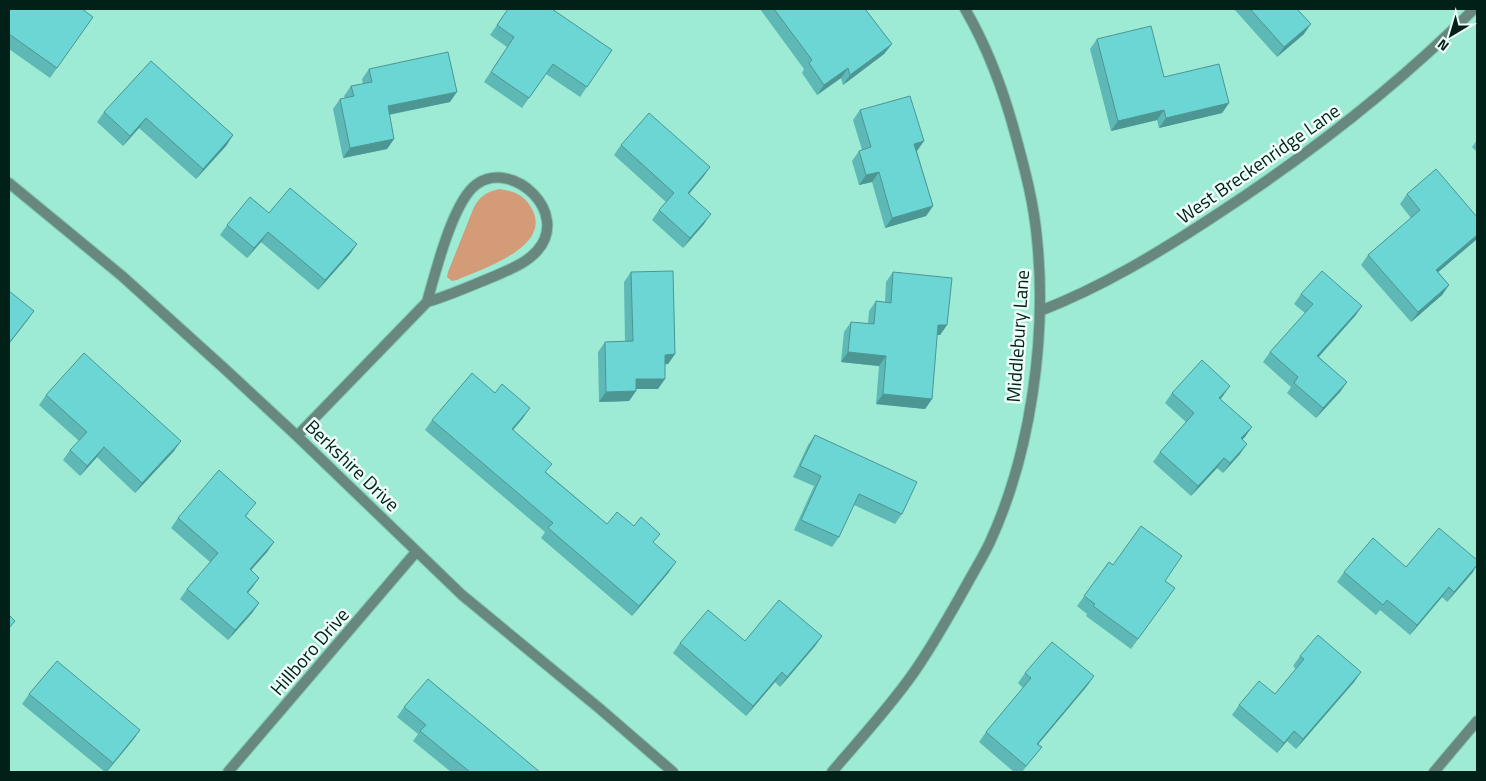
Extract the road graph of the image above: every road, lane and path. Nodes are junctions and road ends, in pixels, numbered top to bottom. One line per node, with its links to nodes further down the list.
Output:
1 (965, 9): 5 (street, Middlebury Lane)
2 (1474, 9): 5 (street, West Breckenridge Lane)
3 (9, 183): 6 (street, Berkshire Drive)
4 (427, 302): 4 (street); 6 (street)
5 (1040, 311): 11 (street, Middlebury Lane)
6 (298, 436): 7 (street, Berkshire Drive)
7 (416, 552): 9 (street, Hillboro Drive); 10 (street, Berkshire Drive)
8 (1477, 721): 12 (street)
9 (228, 772)
10 (673, 772)
11 (832, 772)
12 (1434, 772)

